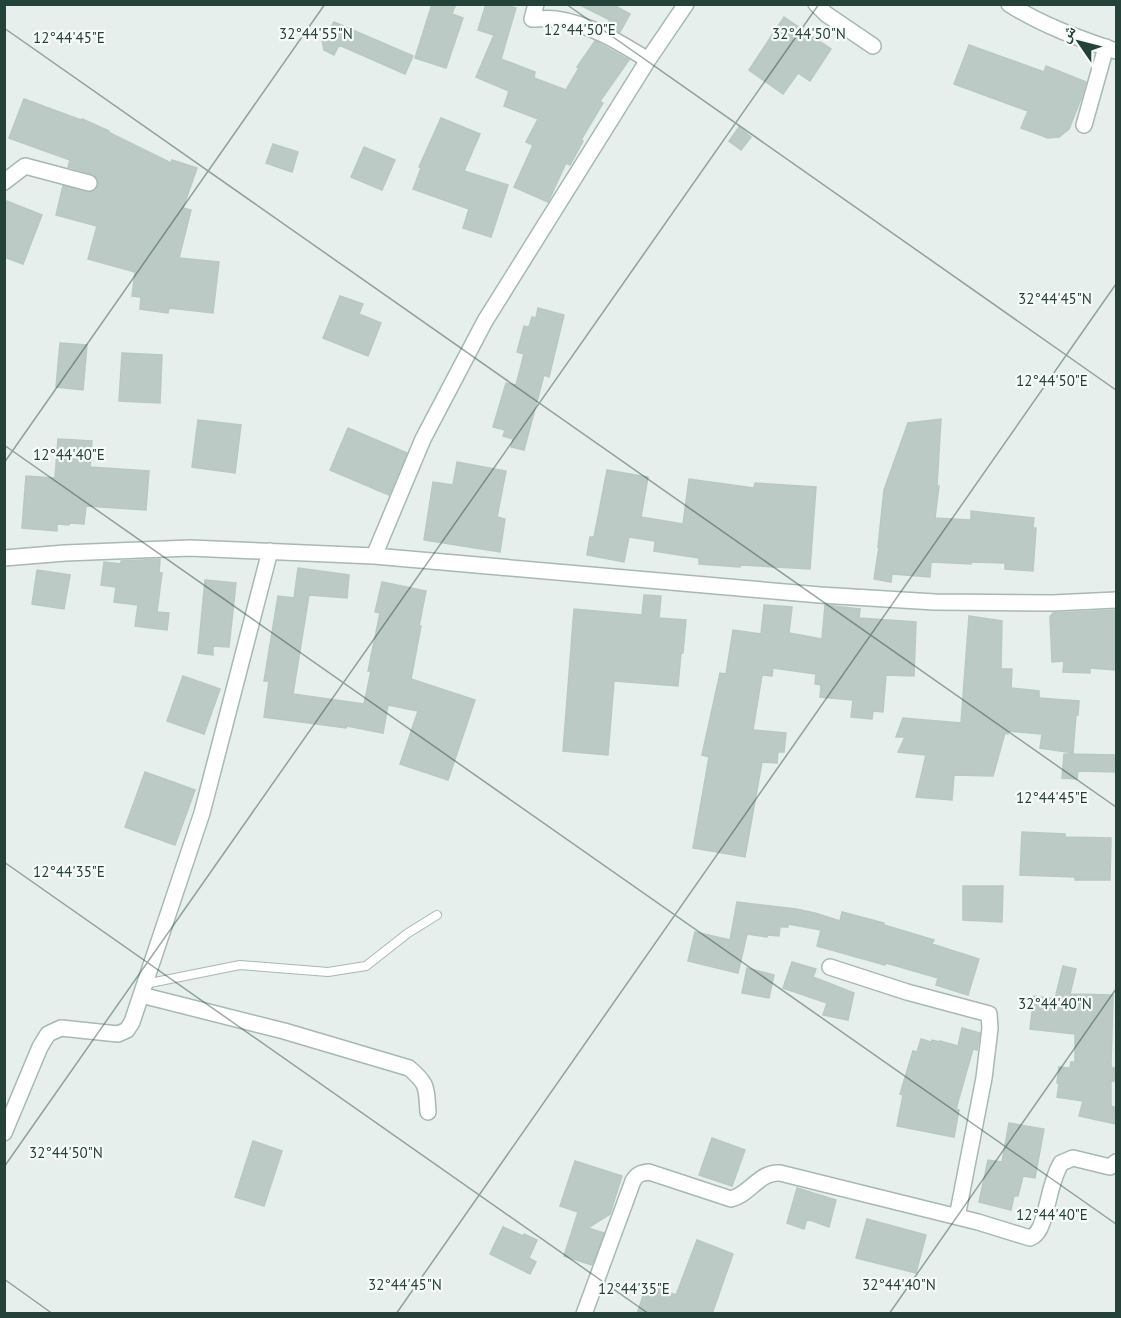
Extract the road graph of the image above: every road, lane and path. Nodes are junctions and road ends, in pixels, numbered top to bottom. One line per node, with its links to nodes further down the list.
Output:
1 (536, 4): 7 (street)
2 (686, 4): 7 (street)
3 (816, 4): 5 (street)
4 (1009, 4): 6 (street)
5 (873, 46)
6 (1111, 49): 8 (street)
7 (648, 60): 12 (street)
8 (1084, 125)
9 (4, 182): 10 (street)
10 (89, 183)
11 (270, 551): 12 (street); 13 (street); 17 (street)
12 (374, 556): 14 (street)
13 (4, 558)
14 (1116, 600)
15 (437, 915): 17 (lane)
16 (830, 967): 21 (street)
17 (143, 989): 18 (street); 19 (street)
18 (428, 1112)
19 (4, 1133)
20 (1116, 1162): 21 (street)
21 (957, 1217): 22 (street)
22 (584, 1314)

